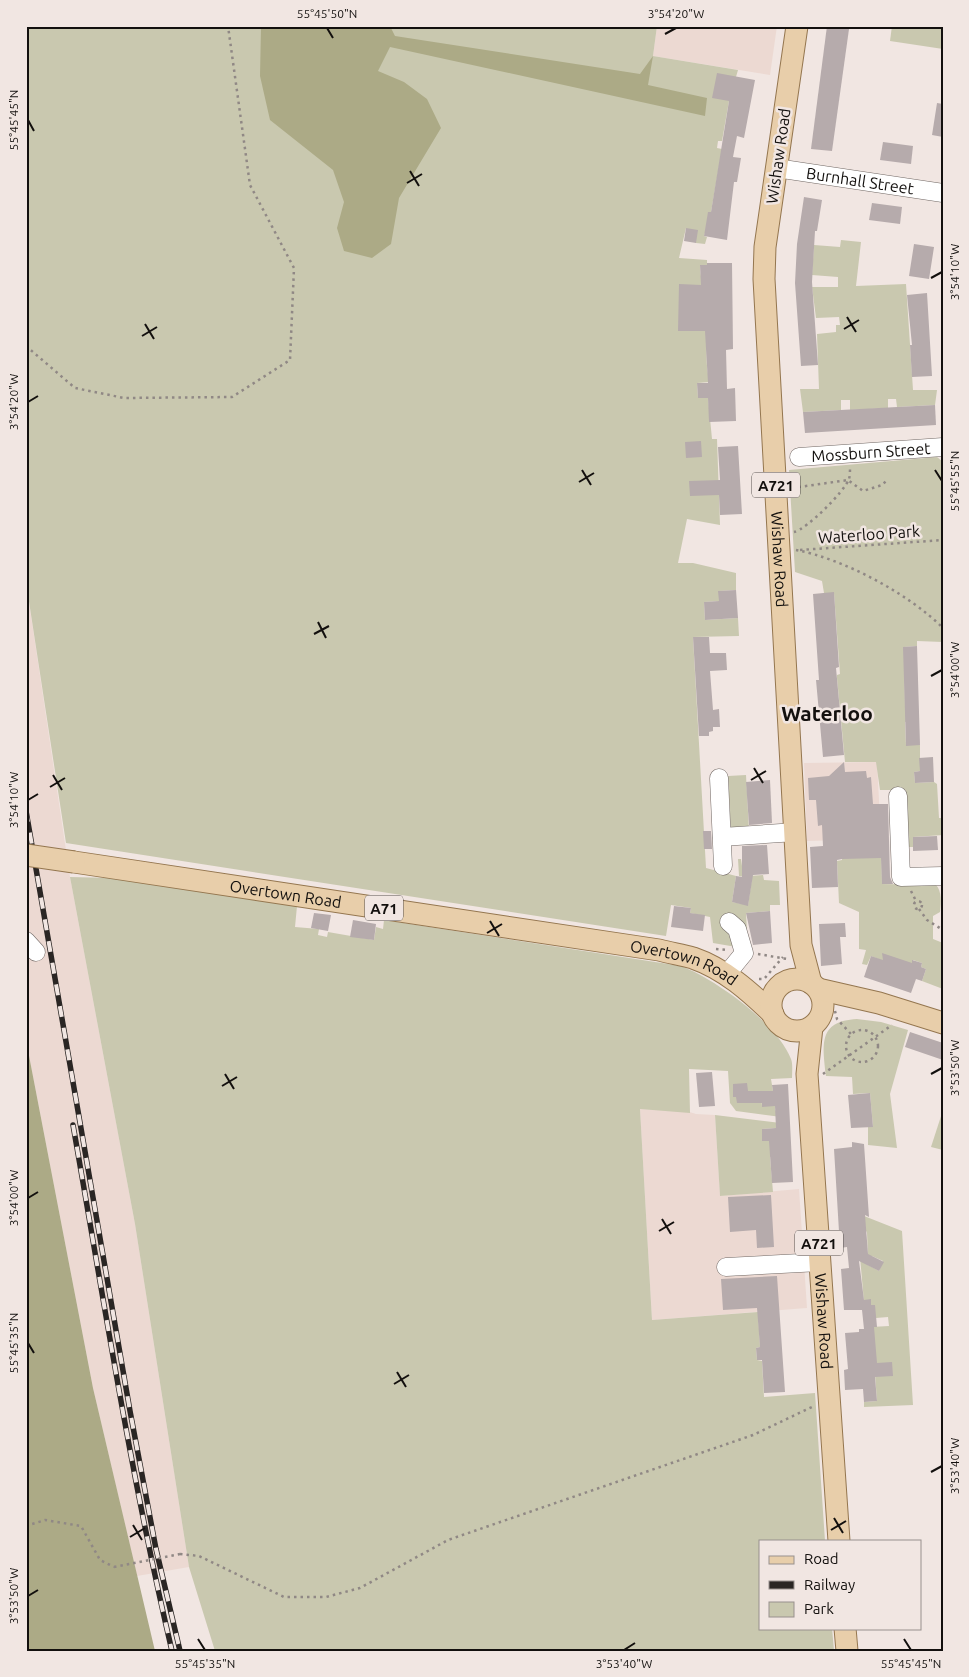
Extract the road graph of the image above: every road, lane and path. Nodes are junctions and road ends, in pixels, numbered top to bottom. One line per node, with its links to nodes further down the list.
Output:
1 (228, 26): 5 (path)
2 (797, 26): 3 (main road, Wishaw Road / A721)
3 (776, 168): 4 (street, Burnhall Street); 11 (main road, Wishaw Road / A721)
4 (943, 194)
5 (26, 346)
6 (943, 447): 7 (street, Mossburn Street)
7 (852, 453): 8 (street, Mossburn Street); 10 (path)
8 (799, 457)
9 (888, 479): 10 (path)
10 (848, 480): 11 (path); 13 (path)
11 (776, 489): 13 (main road, Wishaw Road / A721)
12 (943, 540): 13 (path, Waterloo Park)
13 (785, 544): 14 (path); 17 (main road, Wishaw Road / A721)
14 (943, 628)
15 (718, 778): 18 (street)
16 (898, 796): 21 (street)
17 (796, 832): 18 (street); 27 (main road, Wishaw Road / A721)
18 (722, 837): 20 (street)
19 (26, 855): 28 (main road, Overtown Road / A71, bridge)
20 (723, 866)
21 (943, 876)
22 (918, 909): 24 (path)
23 (729, 922): 26 (street)
24 (943, 930)
25 (708, 948): 26 (path)
26 (744, 953): 27 (path); 28 (street)
27 (793, 955): 29 (path); 30 (main road); 31 (main road, Wishaw Road / A721)
28 (726, 975): 29 (main road, Overtown Road / A71)
29 (750, 984): 30 (main road, Overtown Road); 34 (main road, Overtown Road / A71)
30 (780, 986): 31 (main road); 34 (main road)
31 (814, 986): 32 (main road); 35 (main road)
32 (879, 1003): 33 (main road); 35 (main road)
33 (908, 1012): 36 (main road); 38 (path)
34 (773, 1014): 37 (main road)
35 (817, 1020): 37 (main road); 40 (main road, Wishaw Road / A721)
36 (943, 1023)
37 (789, 1030): 40 (main road, Wishaw Road / A721)
38 (875, 1037): 39 (path); 39 (path); 39 (path)
39 (848, 1056): 40 (path)
40 (807, 1080): 41 (main road, Wishaw Road / A721)
41 (820, 1262): 42 (street); 43 (main road, Wishaw Road / A721)
42 (726, 1267)
43 (829, 1399): 44 (path, bridge); 45 (main road, Wishaw Road / A721)
44 (26, 1526)
45 (839, 1540)
46 (845, 1630): 47 (main road)
47 (847, 1651)

